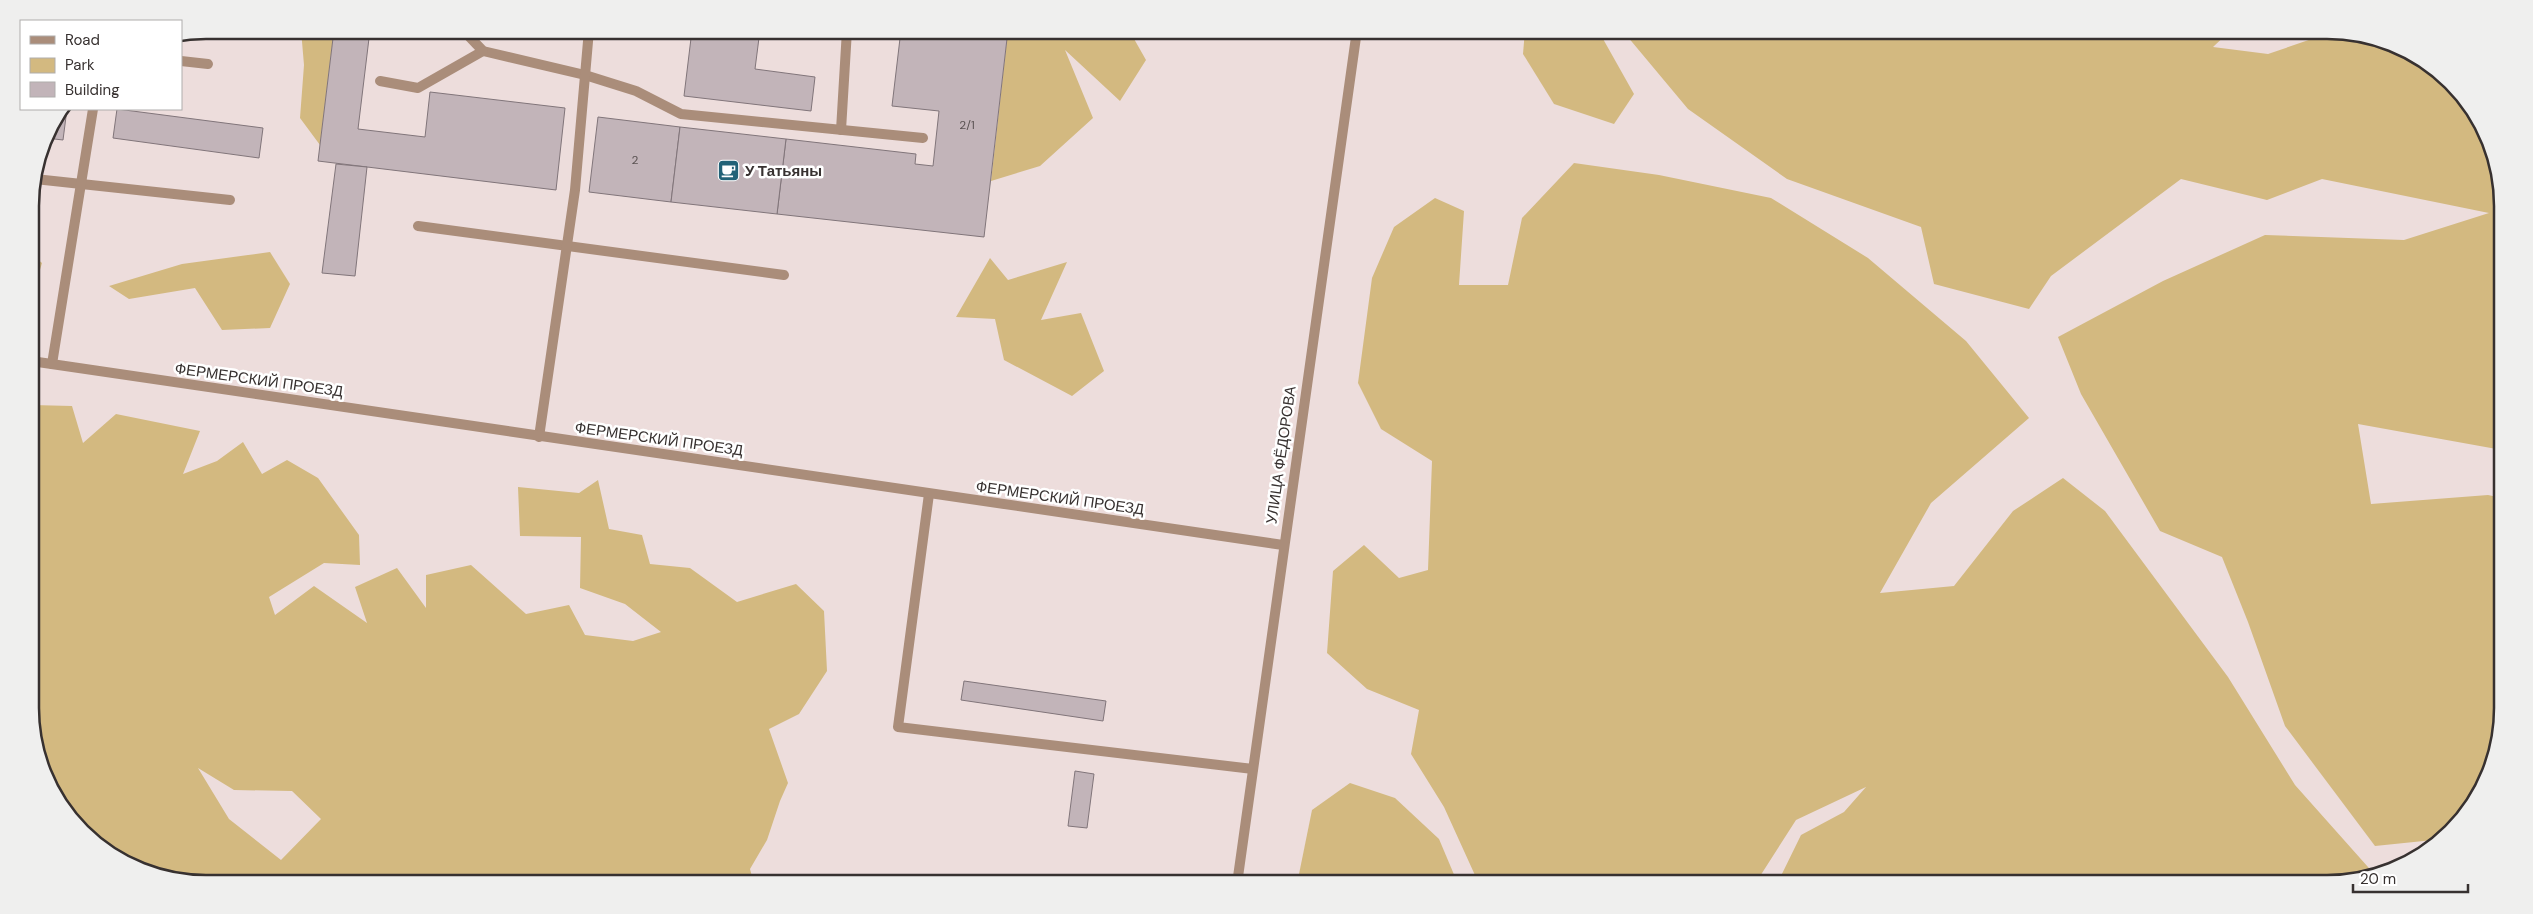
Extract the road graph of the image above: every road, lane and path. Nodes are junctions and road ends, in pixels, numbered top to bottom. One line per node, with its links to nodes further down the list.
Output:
1 (473, 39): 5 (street)
2 (588, 39): 8 (street)
3 (846, 39): 11 (street)
4 (1356, 39): 23 (street, УЛИЦА ФЁДОРОВА)
5 (484, 51): 8 (street); 9 (street)
6 (182, 61): 7 (street)
7 (208, 64)
8 (585, 75): 11 (street); 17 (street)
9 (380, 81)
10 (92, 110): 14 (street)
11 (841, 130): 12 (street)
12 (923, 138)
13 (41, 180): 14 (street)
14 (80, 184): 15 (street); 20 (street)
15 (230, 200)
16 (418, 226): 17 (street)
17 (566, 246): 18 (street); 21 (street)
18 (784, 275)
19 (39, 362): 20 (street, ФЕРМЕРСКИЙ ПРОЕЗД)
20 (52, 364): 21 (street, ФЕРМЕРСКИЙ ПРОЕЗД)
21 (539, 437): 22 (street, ФЕРМЕРСКИЙ ПРОЕЗД)
22 (929, 494): 23 (street, ФЕРМЕРСКИЙ ПРОЕЗД); 24 (street)
23 (1283, 546): 24 (street, УЛИЦА ФЁДОРОВА)
24 (1253, 769): 25 (street, УЛИЦА ФЁДОРОВА)
25 (1238, 875)

